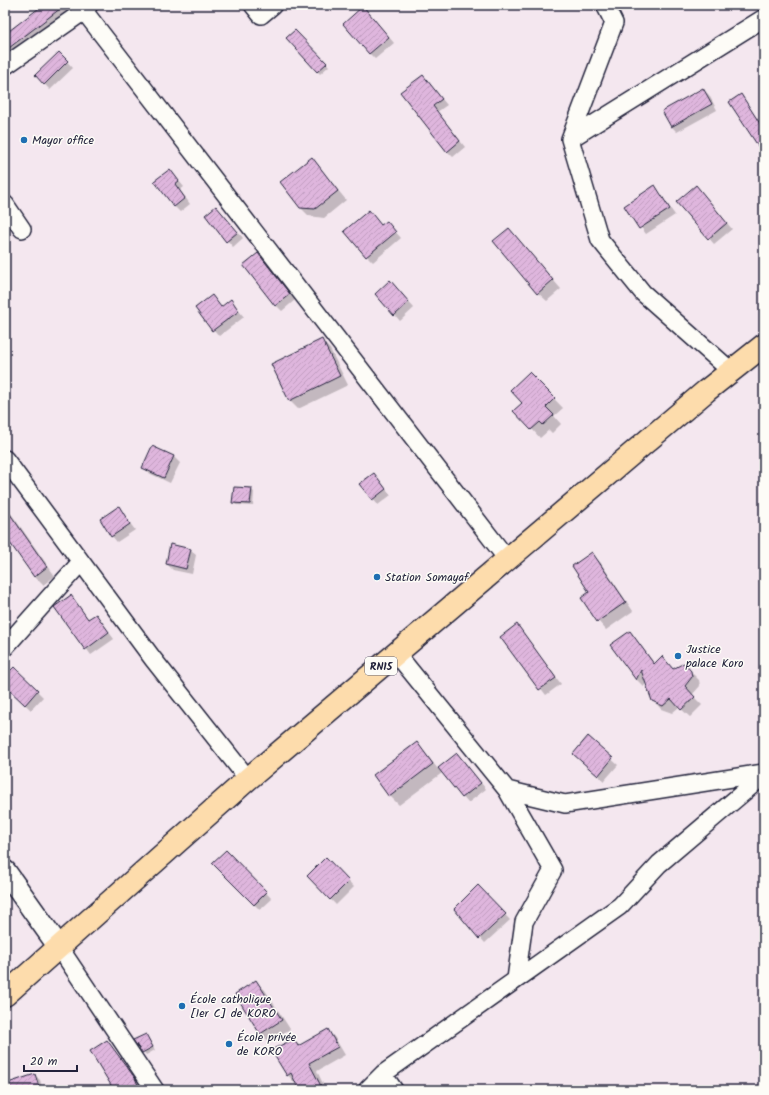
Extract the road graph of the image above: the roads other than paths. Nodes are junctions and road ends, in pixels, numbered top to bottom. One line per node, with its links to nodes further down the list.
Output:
1 (253, 5): 2 (street)
2 (273, 5)
3 (605, 5): 7 (street)
4 (86, 8): 6 (street); 13 (street)
5 (764, 18): 7 (street)
6 (5, 66)
7 (570, 139): 11 (street)
8 (5, 204): 9 (street)
9 (22, 229)
10 (764, 345): 11 (main road, RN15)
11 (731, 371): 13 (main road, RN15)
12 (5, 459): 14 (street)
13 (507, 560): 16 (main road, RN15)
14 (81, 562): 15 (street); 18 (street)
15 (5, 647)
16 (396, 653): 18 (main road, RN15); 19 (street)
17 (764, 774): 19 (street); 22 (street)
18 (248, 779): 21 (main road, RN15)
19 (507, 790): 22 (street)
20 (5, 871): 21 (street)
21 (59, 947): 23 (main road, RN15); 25 (street)
22 (516, 979): 24 (street)
23 (5, 995)
24 (383, 1074): 26 (street); 27 (street)
25 (155, 1090)
26 (367, 1090)
27 (394, 1090)

